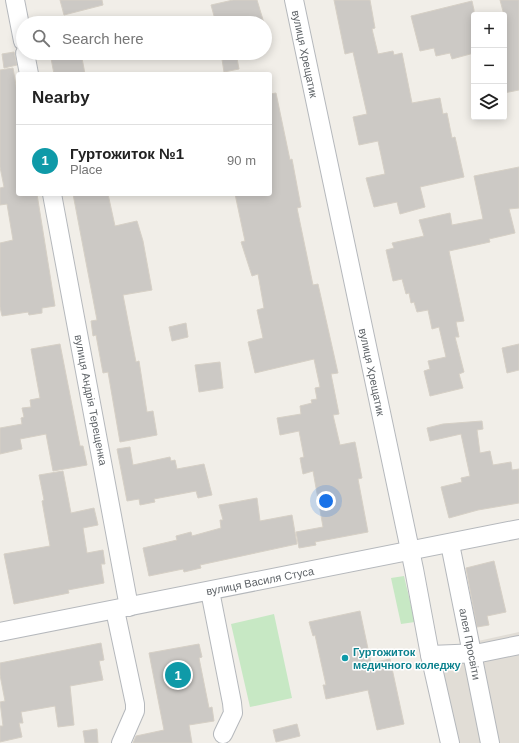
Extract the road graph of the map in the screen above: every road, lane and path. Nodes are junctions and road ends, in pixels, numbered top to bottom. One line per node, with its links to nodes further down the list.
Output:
1 (15, 0): 3 (street)
2 (294, 0): 9 (street, вулиця Хрещатик)
3 (18, 16)
4 (26, 60): 5 (street)
5 (29, 72)
6 (52, 196): 11 (street, вулиця Андрія Терещенка)
7 (519, 529): 8 (street, вулиця Василя Стуса)
8 (450, 544): 9 (street, вулиця Василя Стуса); 14 (street, алея Просвіти)
9 (410, 552): 10 (street, вулиця Василя Стуса); 15 (street, вулиця Хрещатик)
10 (210, 591): 11 (street, вулиця Василя Стуса); 16 (street)
11 (122, 608): 12 (street, вулиця Василя Стуса); 17 (street, вулиця Андрія Терещенка)
12 (0, 632)
13 (519, 645): 14 (street)
14 (472, 653): 15 (street); 19 (street, алея Просвіти)
15 (430, 655): 18 (street, вулиця Хрещатик)
16 (223, 734)
17 (121, 743)
18 (450, 743)
19 (490, 743)

